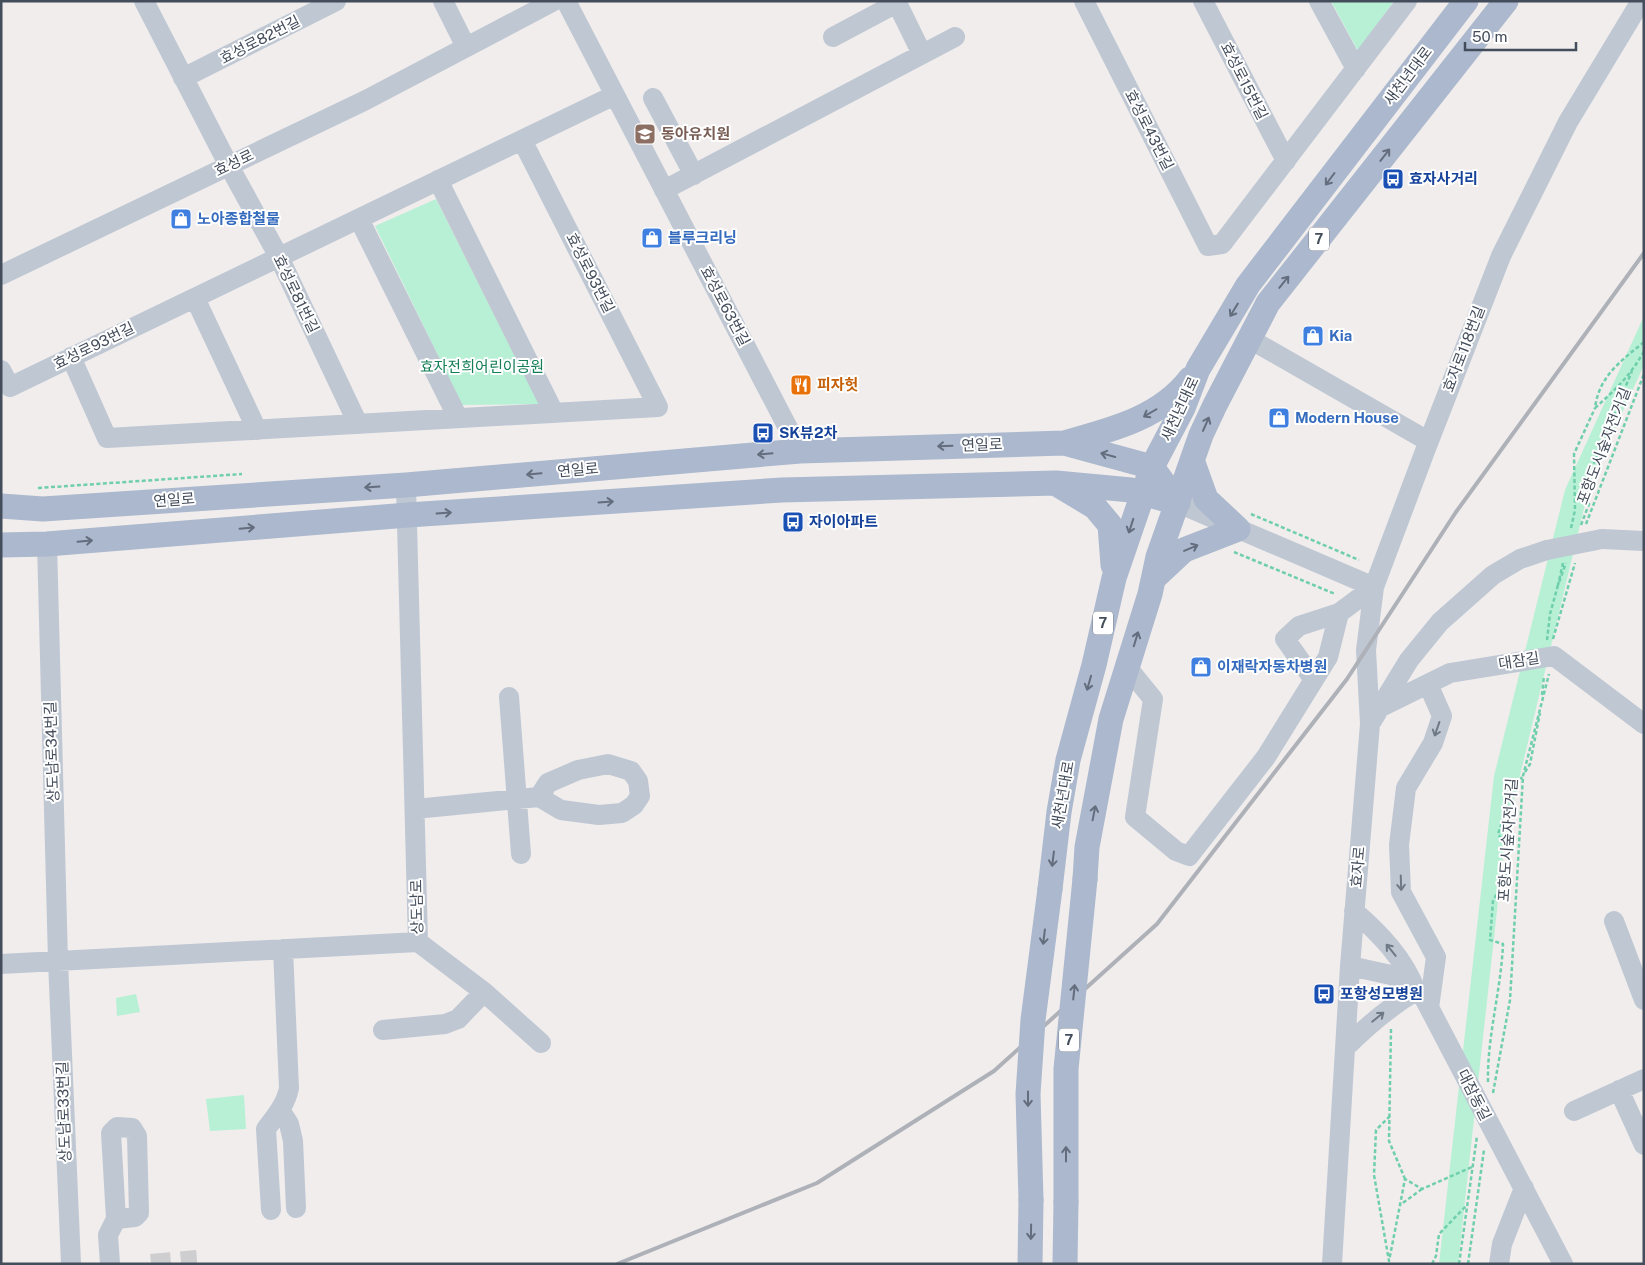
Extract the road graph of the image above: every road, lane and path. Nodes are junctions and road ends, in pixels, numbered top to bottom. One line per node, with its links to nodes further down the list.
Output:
1 (144, 1): 19 (street)
2 (336, 1): 19 (street, 효성로82번길)
3 (443, 1): 16 (street)
4 (554, 1): 16 (street, 효성로)
5 (566, 1): 20 (street, 효성로63번길)
6 (1084, 1): 23 (street, 효성로43번길)
7 (1203, 1): 23 (street, 효성로15번길)
8 (1319, 1): 18 (street)
9 (1407, 1): 18 (street)
10 (1466, 1): 36 (main road, 새천년대로 / 7, one-way to 36)
11 (1506, 1): 32 (main road, 새천년대로 / 7, one-way to 11)
12 (1641, 1): 45 (street, 효자로118번길)
13 (896, 2): 14 (street); 17 (street)
14 (833, 37)
15 (955, 37): 17 (street)
16 (466, 47): 24 (street, 효성로)
17 (922, 54): 25 (street)
18 (1356, 69): 23 (street)
19 (183, 78): 24 (street)
20 (615, 95): 22 (street, 효성로93번길); 27 (street, 효성로63번길)
21 (653, 98): 25 (street)
22 (522, 140): 26 (street, 효성로93번길); 41 (street, 효성로93번길)
23 (1286, 161)
24 (229, 166): 29 (street, 효성로81번길); 30 (street, 효성로)
25 (694, 175): 27 (street)
26 (438, 180): 28 (street, 효성로93번길); 41 (street)
27 (664, 190): 47 (street, 효성로63번길)
28 (359, 219): 29 (street, 효성로93번길); 42 (street)
29 (279, 257): 31 (street, 효성로93번길); 43 (street, 효성로81번길)
30 (1, 275)
31 (195, 298): 35 (street, 효성로93번길); 44 (street)
32 (1248, 338): 45 (street); 48 (main road, 새천년대로 / 7, one-way to 32)
33 (1644, 342): 40 (path)
34 (1644, 351): 38 (path)
35 (71, 357): 37 (street, 효성로93번길); 44 (street)
36 (1198, 369): 46 (main road, one-way to 46); 49 (main road, 새천년대로 / 7)
37 (1, 370)
38 (1632, 371): 40 (path); 62 (path)
39 (1644, 374): 63 (path, 포항도시숲자전거길)
40 (1595, 408): 61 (path)
41 (554, 413): 42 (street)
42 (458, 418): 43 (street)
43 (358, 424): 44 (street)
44 (257, 430)
45 (1428, 441): 73 (street, 효자로118번길)
46 (1064, 442): 47 (main road, 연일로, one-way to 47); 49 (main road, 연일로, one-way to 46)
47 (800, 451): 52 (main road, 연일로, one-way to 52)
48 (1192, 460): 55 (main road, 새천년대로 / 7); 60 (main road)
49 (1152, 467): 54 (main road, 새천년대로 / 7); 55 (main road)
50 (250, 474): 53 (path)
51 (1056, 483): 54 (main road); 58 (main road, one-way to 51); 71 (main road)
52 (406, 484): 57 (main road, 연일로, one-way to 57); 58 (street, 상도남로)
53 (30, 488)
54 (1142, 493): 55 (main road); 71 (main road, 새천년대로 / 7, one-way to 71)
55 (1178, 503): 60 (street); 72 (main road, 새천년대로 / 7)
56 (1, 506): 57 (main road, 연일로)
57 (43, 509): 59 (main road)
58 (408, 515): 66 (main road, one-way to 58); 88 (street, 상도남로)
59 (1, 517)
60 (1243, 520): 64 (main road); 73 (street); 73 (path)
61 (1570, 529)
62 (1578, 531)
63 (1593, 535): 65 (street); 68 (street, 효자로, bridge)
64 (1207, 541): 72 (main road, one-way to 64); 75 (path)
65 (1644, 542)
66 (47, 544): 67 (main road); 94 (street, 상도남로34번길)
67 (1, 545)
68 (1555, 553): 74 (path); 83 (street, 효자로)
69 (1568, 558): 74 (path)
70 (1576, 559): 77 (path, 포항도시숲자전거길)
71 (1114, 578): 126 (main road, 새천년대로 / 7, one-way to 126, bridge)
72 (1154, 578): 78 (main road, 새천년대로 / 7, one-way to 72)
73 (1378, 578): 75 (street); 83 (street, 효자로118번길)
74 (1558, 585): 77 (path)
75 (1355, 602): 76 (street)
76 (1339, 614): 79 (street); 79 (street)
77 (1550, 656): 80 (street, 대잠길); 82 (path); 82 (path, 포항도시숲자전거길); 84 (street, 대잠길)
78 (1127, 667): 79 (street); 127 (main road, 새천년대로 / 7, one-way to 78, bridge)
79 (1314, 680)
80 (1428, 684): 83 (street, 대잠길); 100 (street, one-way to 100)
81 (509, 697): 87 (street)
82 (1541, 704): 85 (path, 포항도시숲자전거길)
83 (1375, 716): 90 (street, 효자로)
84 (1644, 724)
85 (1523, 776): 106 (path); 108 (path, 포항도시숲자전거길)
86 (539, 797): 87 (street)
87 (516, 798): 88 (street); 89 (street)
88 (415, 810): 92 (street, 상도남로)
89 (521, 854)
90 (1354, 911): 96 (street, 효자로); 98 (street, one-way to 90)
91 (1614, 921): 99 (street)
92 (418, 942): 93 (street, 상도남로); 97 (street)
93 (283, 949): 94 (street, 상도남로); 109 (street)
94 (58, 961): 95 (street, 상도남로); 124 (street, 상도남로33번길)
95 (1, 964)
96 (1350, 966): 98 (street, 대잠동길); 104 (street, 효자로)
97 (484, 992): 102 (street); 103 (street)
98 (1416, 992): 100 (street, 대잠동길); 101 (street)
99 (1644, 1000)
100 (1429, 1008): 112 (street, 대잠동길)
101 (1385, 1011): 104 (street, one-way to 101); 111 (path)
102 (383, 1030)
103 (540, 1043)
104 (1345, 1048): 128 (street, 효자로)
105 (1644, 1078): 107 (street)
106 (1488, 1084)
107 (1619, 1090): 110 (street); 113 (street)
108 (1493, 1094)
109 (280, 1110): 120 (street); 121 (street)
110 (1574, 1111)
111 (1390, 1116): 115 (path); 123 (path)
112 (1488, 1123): 114 (path); 116 (street, 대잠동길); 131 (path)
113 (1644, 1145)
114 (1472, 1167): 117 (path); 118 (path)
115 (1404, 1180): 117 (path); 119 (path)
116 (1524, 1188): 132 (street); 133 (street, 대잠동길)
117 (1422, 1189): 119 (path)
118 (1467, 1205): 129 (path); 130 (path)
119 (1400, 1206): 123 (path)
120 (296, 1208)
121 (271, 1210)
122 (116, 1219): 125 (street)
123 (1390, 1262)
124 (71, 1264)
125 (110, 1264)
126 (1030, 1264)
127 (1064, 1264)
128 (1332, 1264)
129 (1432, 1264)
130 (1460, 1264)
131 (1468, 1264)
132 (1499, 1264)
133 (1563, 1264)

